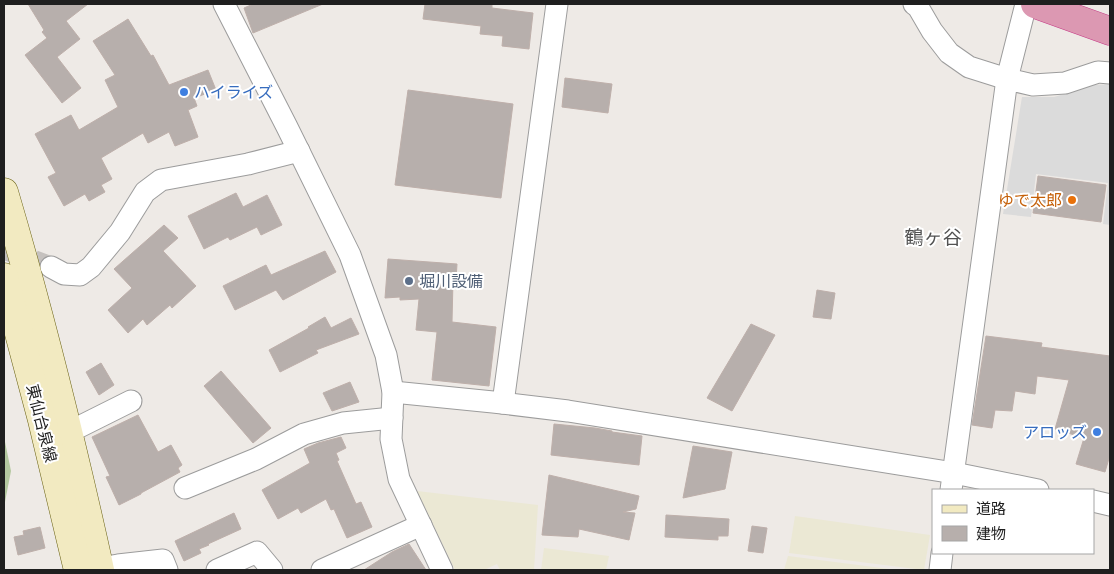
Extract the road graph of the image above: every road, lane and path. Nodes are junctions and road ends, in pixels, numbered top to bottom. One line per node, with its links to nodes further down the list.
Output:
1 (224, 4): 9 (street)
2 (557, 4): 15 (street)
3 (914, 4): 8 (street)
4 (1026, 4): 8 (street)
5 (1035, 4): 6 (highway)
6 (1110, 31)
7 (1110, 73): 8 (street)
8 (1007, 78): 18 (street)
9 (299, 151): 11 (street); 13 (street)
10 (4, 192): 17 (street)
11 (51, 267)
12 (4, 277): 25 (street, 東仙台泉線)
13 (393, 392): 15 (street); 16 (street)
14 (131, 401): 17 (street)
15 (503, 403): 18 (street)
16 (392, 418): 19 (street); 23 (street)
17 (69, 432): 25 (street)
18 (952, 482): 20 (street)
19 (185, 488)
20 (1027, 489)
21 (1094, 502): 22 (street)
22 (1110, 505)
23 (421, 525): 29 (street); 30 (street)
24 (942, 554): 31 (street)
25 (93, 570): 26 (street)
26 (167, 570)
27 (217, 570): 28 (street)
28 (272, 570)
29 (322, 570)
30 (442, 570)
31 (940, 570)

